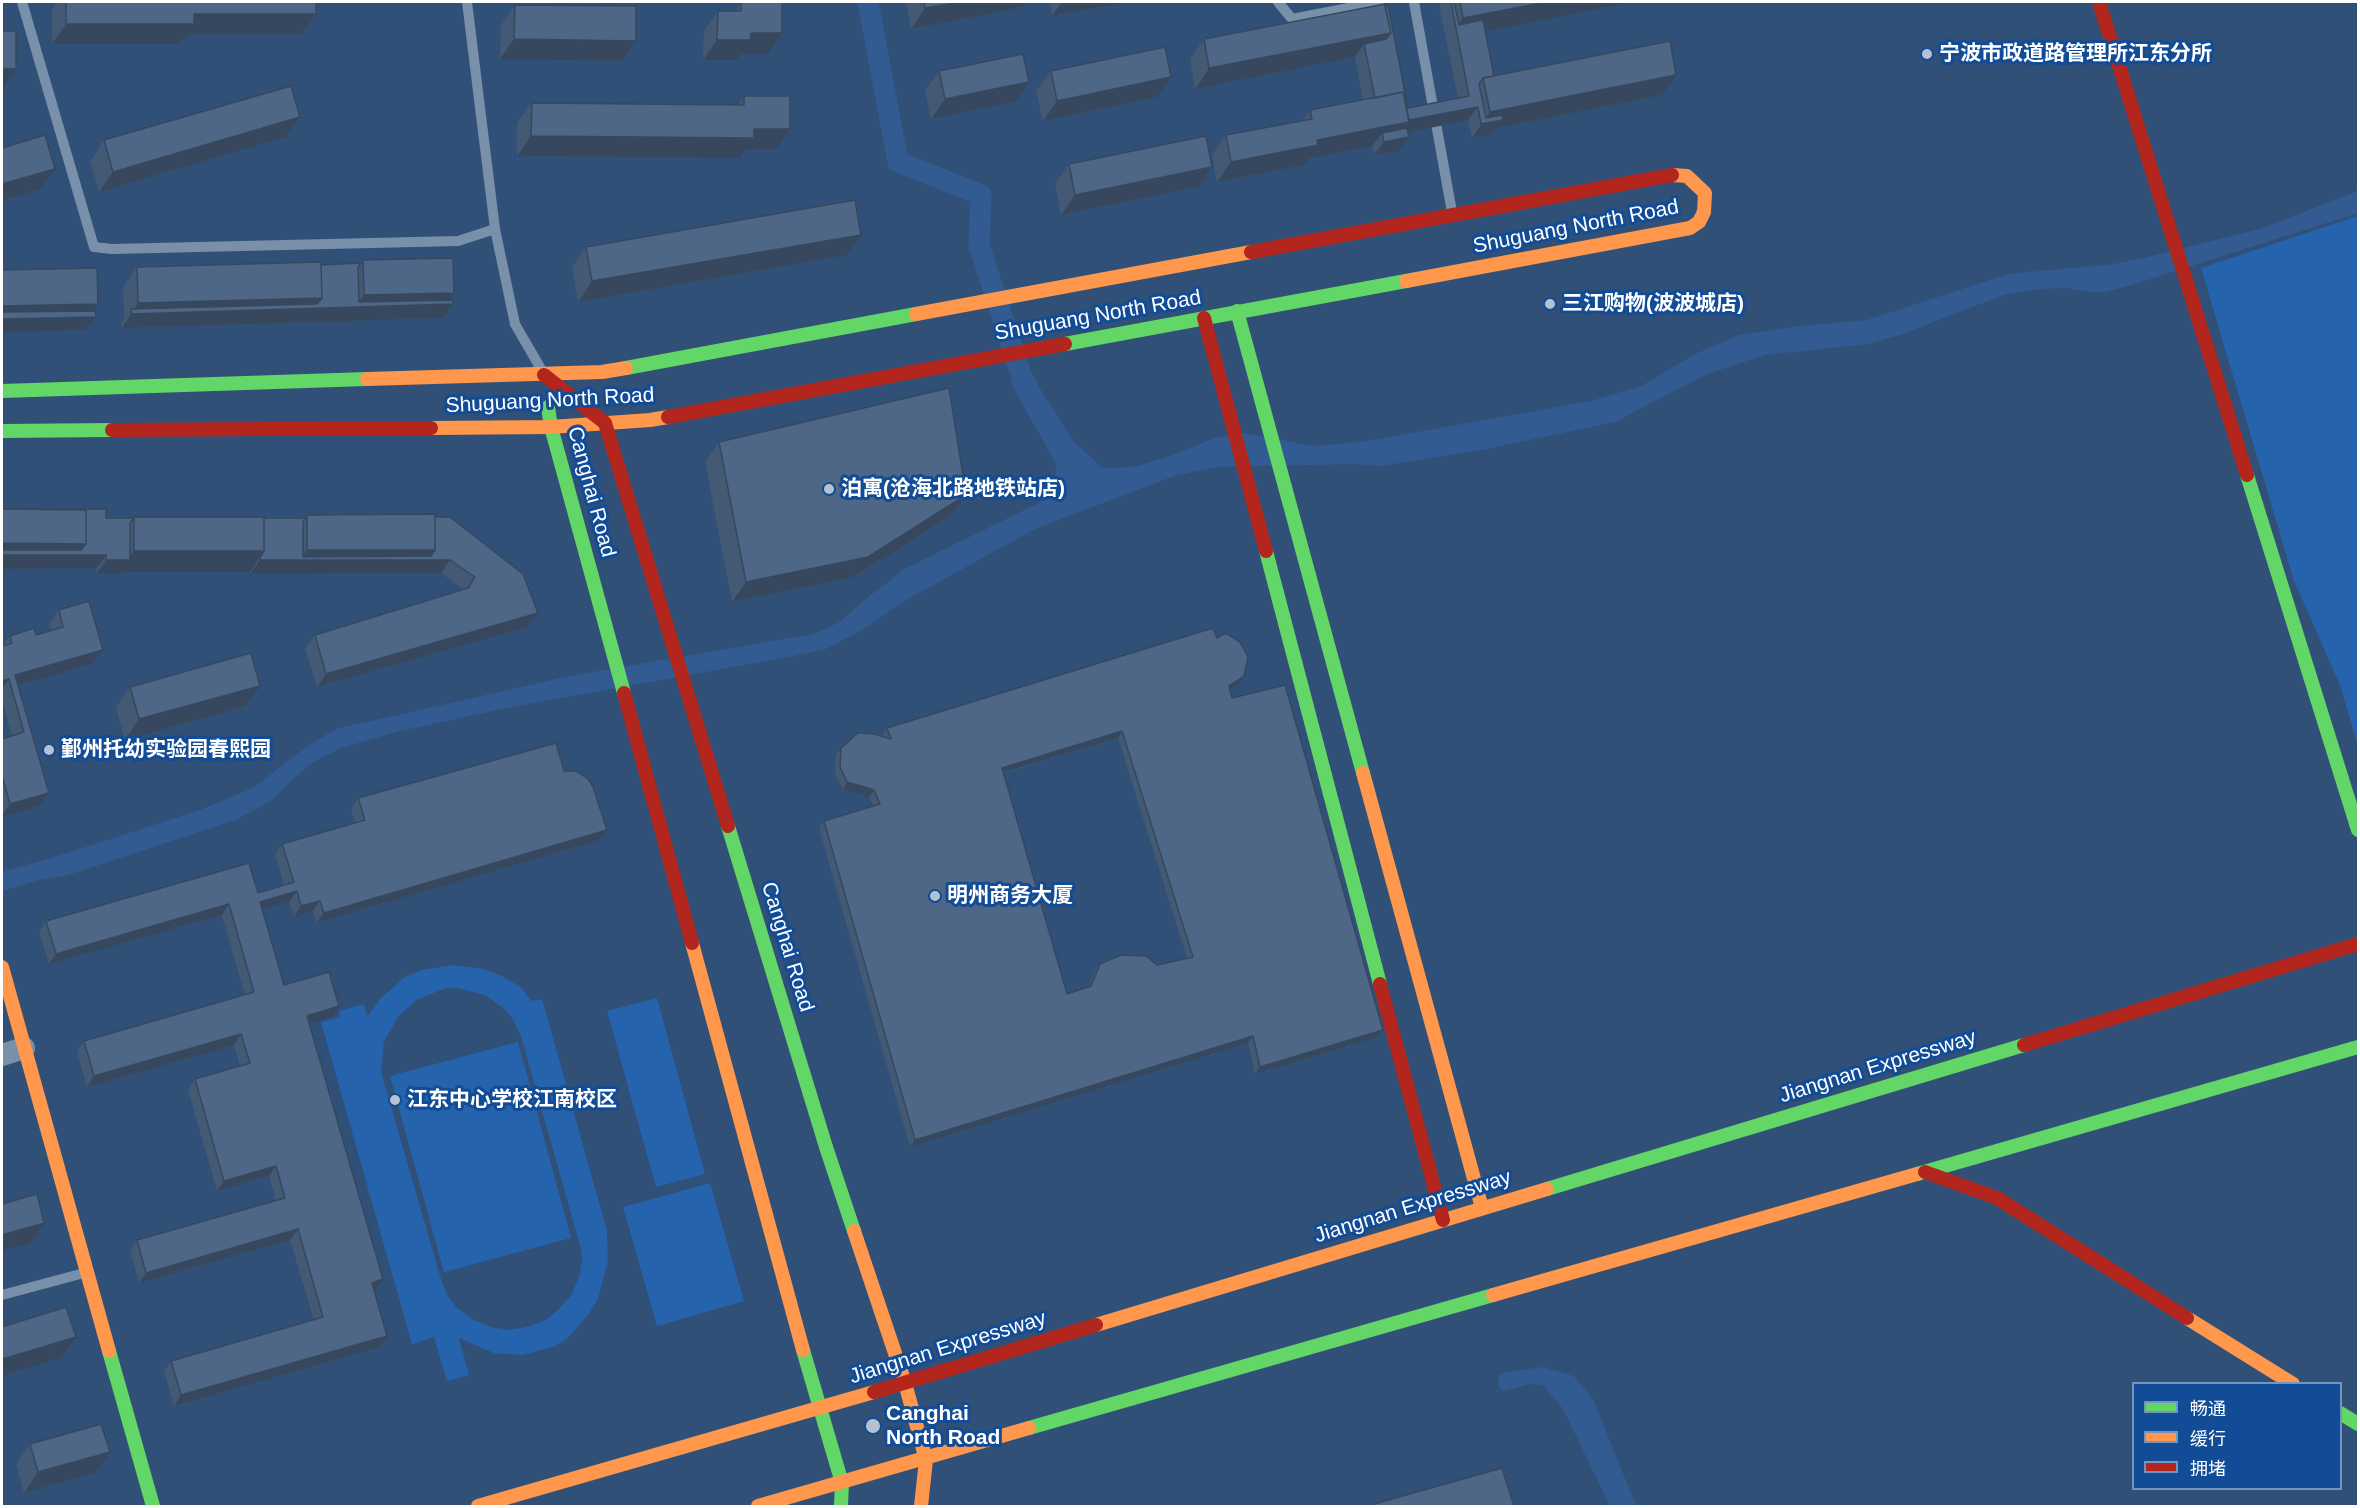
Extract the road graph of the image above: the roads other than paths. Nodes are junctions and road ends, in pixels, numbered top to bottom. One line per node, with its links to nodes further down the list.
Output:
1 (22, 2): 8 (lane)
2 (467, 2): 8 (lane)
3 (1278, 2): 4 (lane)
4 (1379, 2)
5 (1414, 2): 7 (lane)
6 (2099, 2): 16 (main road)
7 (1452, 215): 9 (main road, Shuguang North Road); 11 (main road, Shuguang North Road)
8 (495, 229): 11 (lane)
9 (1237, 311): 10 (main road, Shuguang North Road); 23 (main road)
10 (1204, 318): 13 (main road, Shuguang North Road); 24 (main road)
11 (544, 375): 12 (main road, Shuguang North Road); 13 (main road, Canghai Road); 14 (main road, Canghai Road)
12 (2, 391)
13 (605, 423): 14 (main road, Shuguang North Road); 28 (main road, Canghai Road)
14 (551, 427): 15 (main road, Shuguang North Road); 29 (main road, Canghai Road)
15 (2, 431)
16 (2358, 830)
17 (2358, 944): 23 (main road, Jiangnan Expressway)
18 (2, 967): 20 (main road)
19 (2358, 1047): 22 (main road)
20 (24, 1048): 21 (street); 25 (main road)
21 (2, 1055)
22 (1925, 1172): 27 (main road); 32 (main road)
23 (1482, 1208): 24 (main road, Jiangnan Expressway)
24 (1443, 1220): 28 (main road, Jiangnan Expressway)
25 (87, 1272): 26 (lane); 34 (main road)
26 (2, 1295)
27 (2291, 1382)
28 (905, 1383): 29 (main road, Jiangnan Expressway); 32 (main road, Canghai Road)
29 (819, 1408): 33 (main road, Canghai Road); 35 (main road, Jiangnan Expressway)
30 (2342, 1414): 31 (main road)
31 (2358, 1424)
32 (926, 1460): 33 (main road); 38 (main road, Canghai Road)
33 (842, 1483): 36 (main road); 37 (main road, Canghai Road)
34 (153, 1506)
35 (478, 1506)
36 (758, 1506)
37 (841, 1506)
38 (921, 1506)

